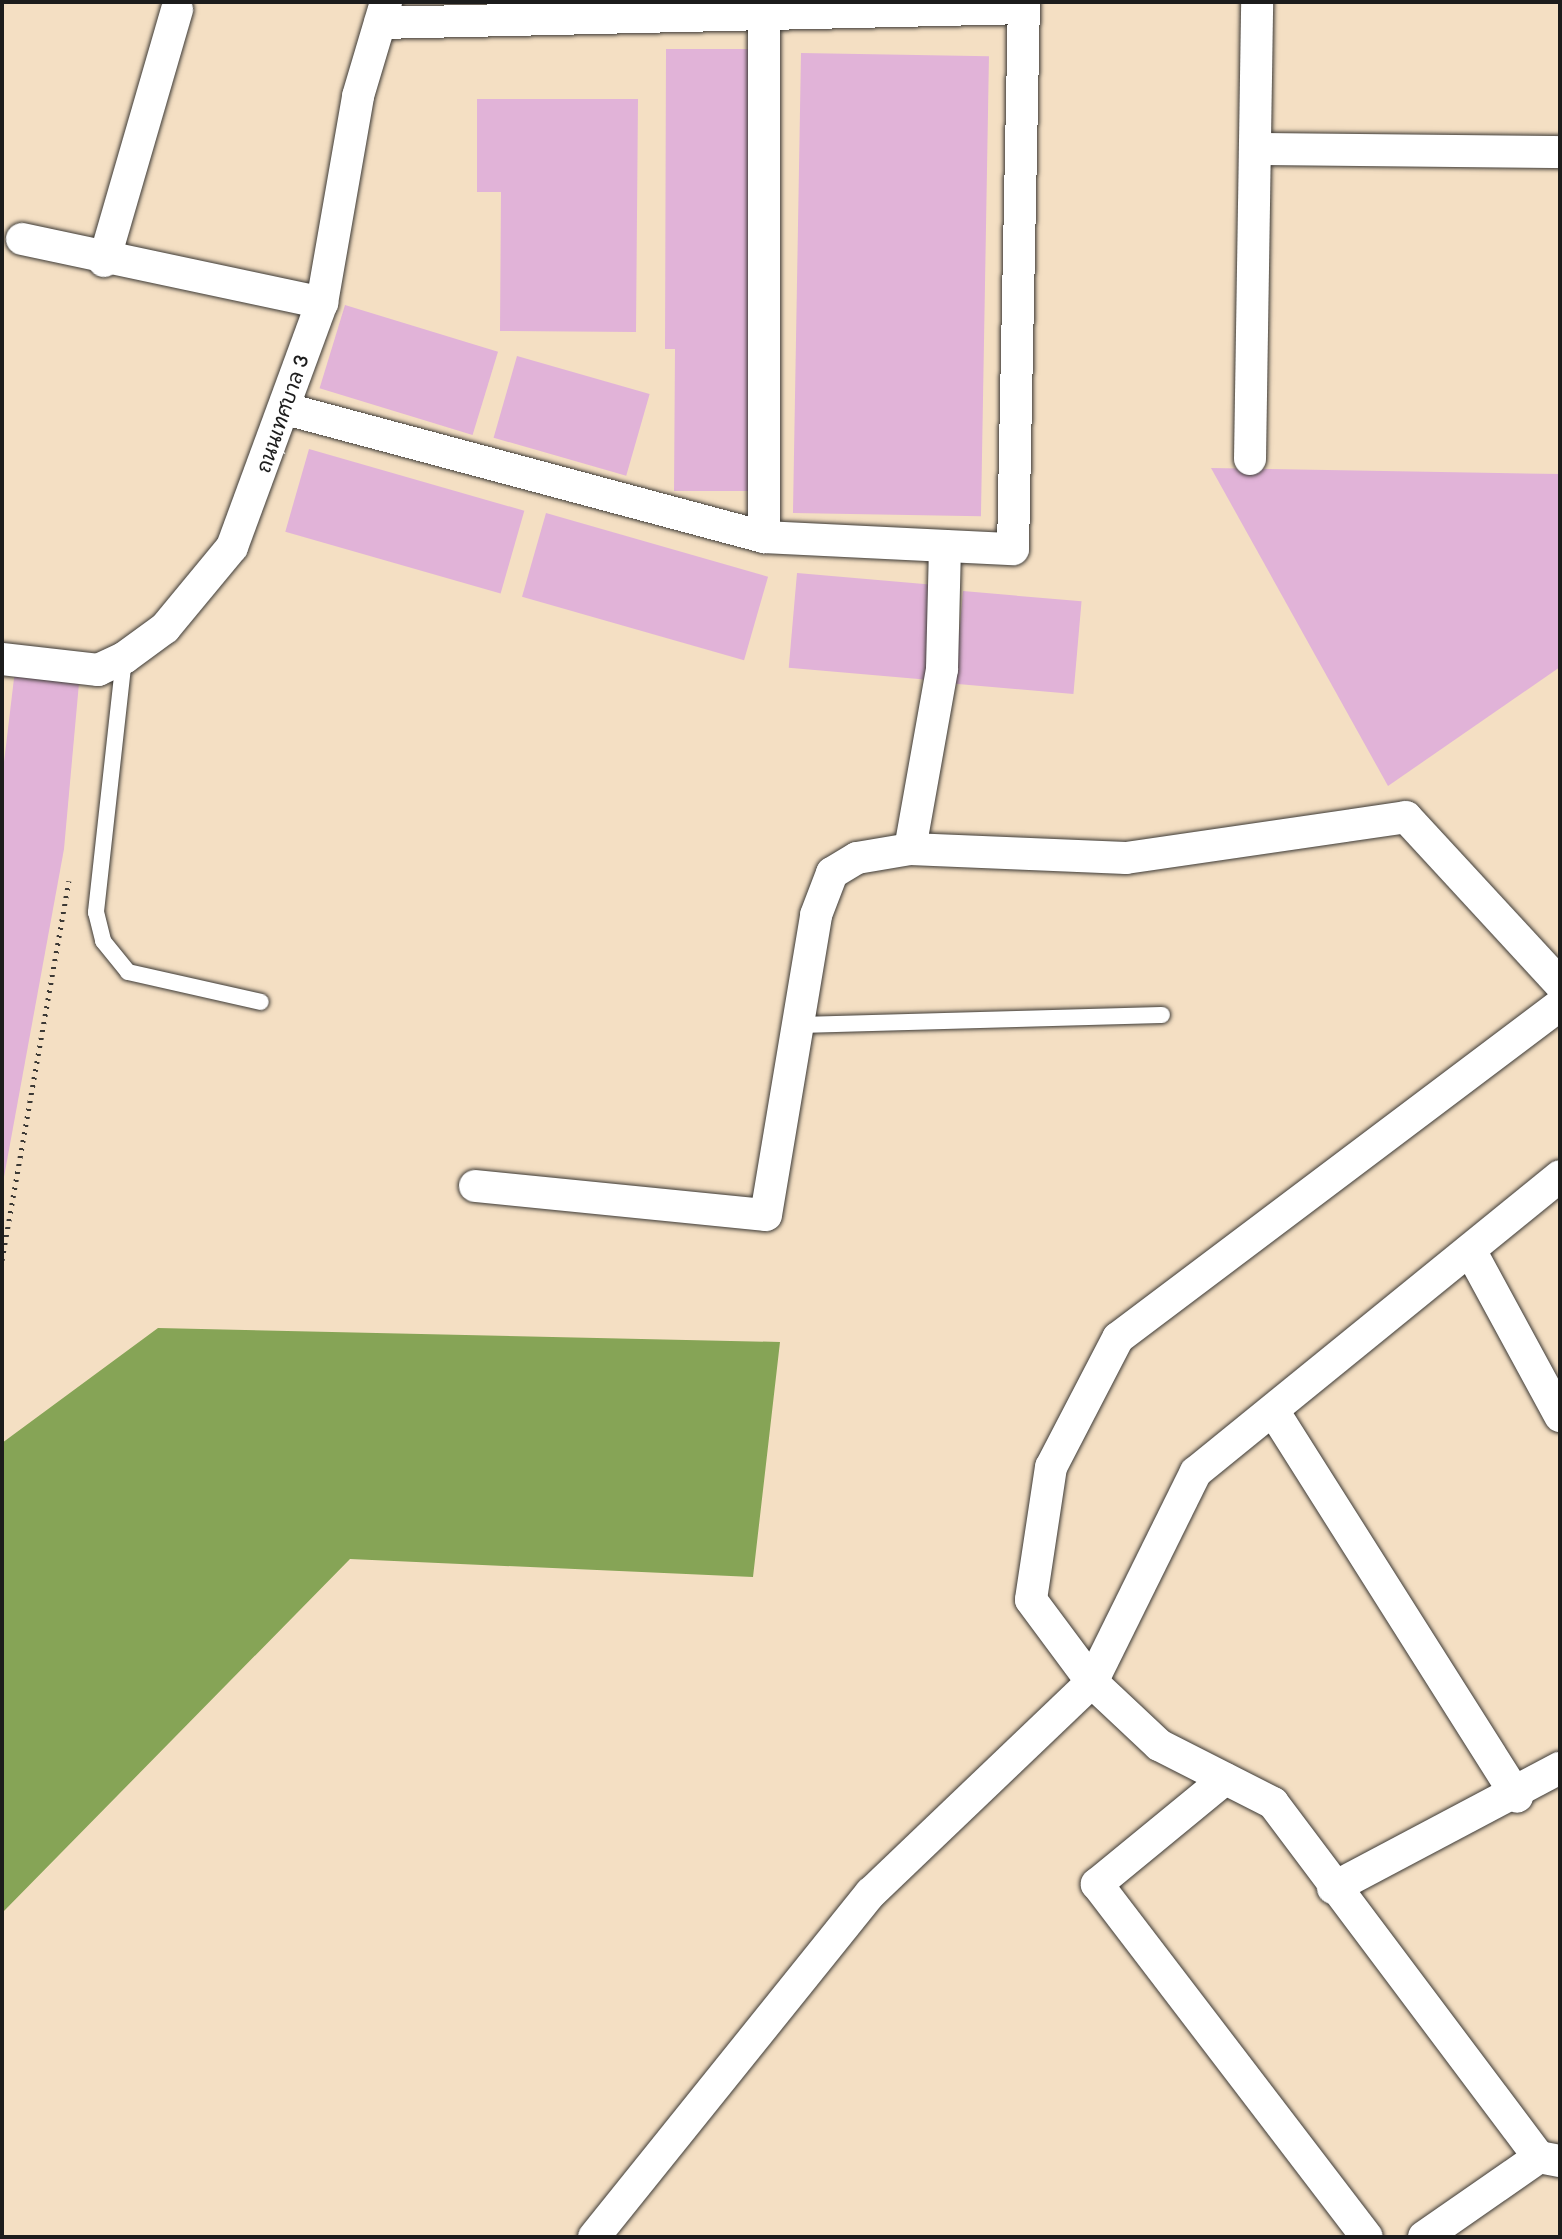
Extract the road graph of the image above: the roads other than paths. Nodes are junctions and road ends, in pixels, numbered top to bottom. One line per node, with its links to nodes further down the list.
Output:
1 (1257, 2): 6 (street)
2 (1024, 5): 4 (street); 14 (street)
3 (177, 9): 9 (street)
4 (764, 10): 5 (street); 13 (street)
5 (383, 12): 10 (street, ถนนเทศบาล 3)
6 (1255, 149): 7 (street); 12 (street)
7 (1560, 152)
8 (22, 239): 9 (street)
9 (104, 261): 10 (street)
10 (322, 303): 11 (street, ถนนเทศบาล 3)
11 (286, 409): 13 (street); 15 (street, ถนนเทศบาล 3)
12 (1250, 459)
13 (764, 537): 14 (street)
14 (945, 546): 17 (street)
15 (124, 658): 16 (street, ถนนเทศบาล 3); 19 (lane)
16 (2, 659)
17 (910, 849): 18 (street); 22 (street)
18 (1560, 984)
19 (261, 1002)
20 (1560, 1005): 28 (street)
21 (1162, 1015): 22 (lane)
22 (799, 1025): 24 (street)
23 (1560, 1176): 25 (street)
24 (475, 1186)
25 (1470, 1250): 26 (street); 27 (street)
26 (1274, 1412): 28 (street); 31 (street)
27 (1560, 1416)
28 (1092, 1682): 30 (street); 34 (street)
29 (1560, 1768): 31 (street)
30 (1225, 1779): 32 (street); 35 (street)
31 (1517, 1797): 32 (street)
32 (1333, 1888): 33 (street)
33 (1549, 2159): 36 (street)
34 (594, 2237)
35 (1367, 2237)
36 (1424, 2237)

